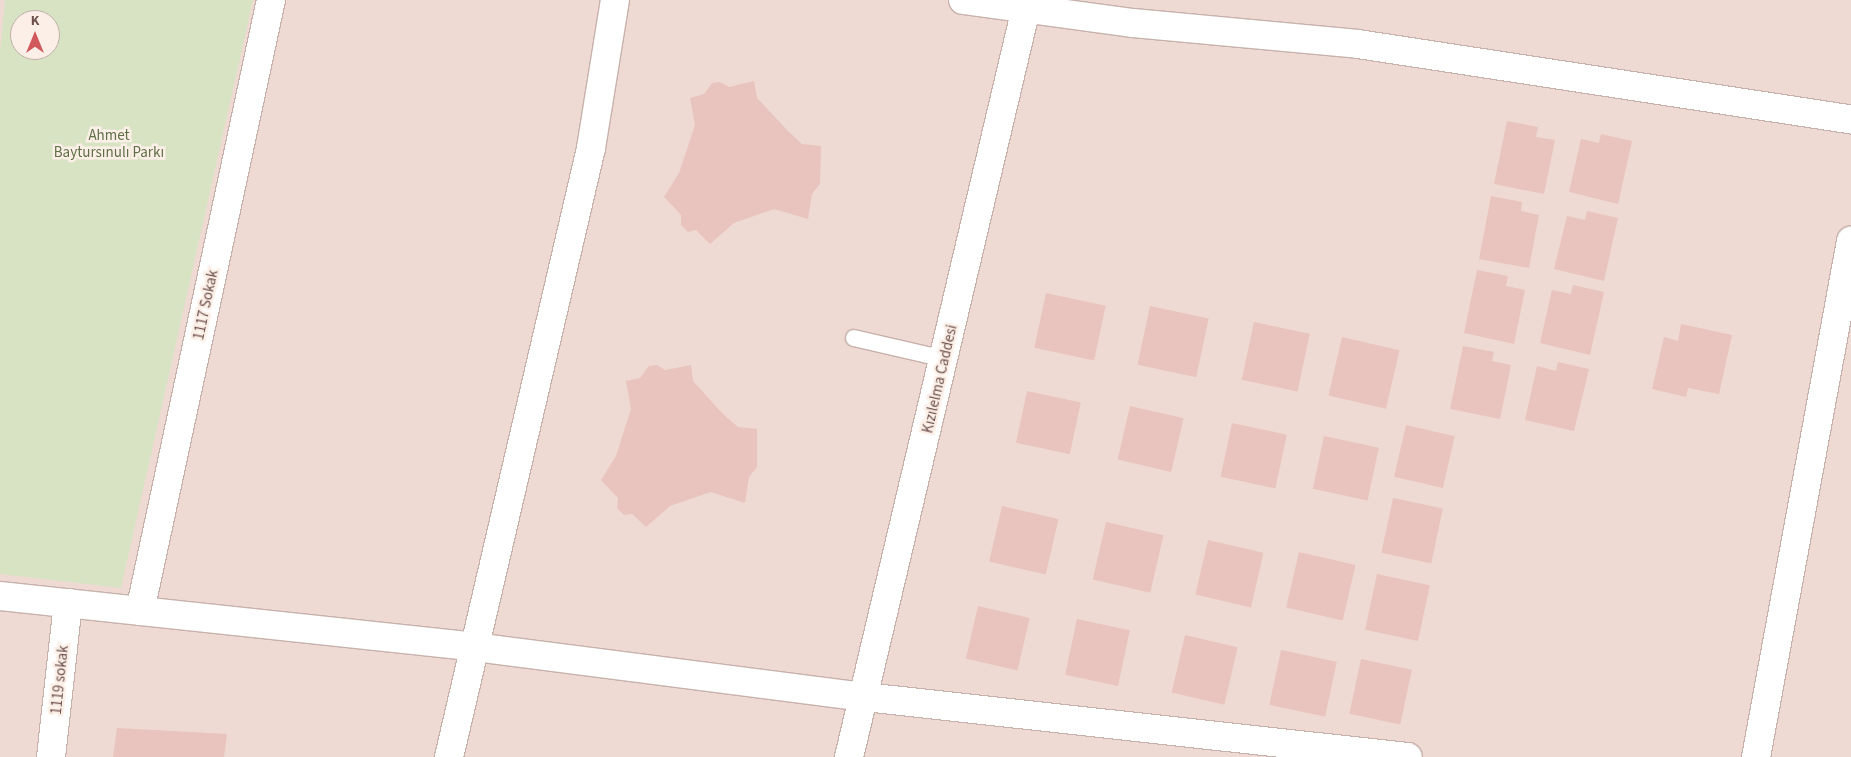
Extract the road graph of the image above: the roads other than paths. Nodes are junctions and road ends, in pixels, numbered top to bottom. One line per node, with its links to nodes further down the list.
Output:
1 (271, 0): 11 (street, 1117 Sokak)
2 (614, 0): 12 (street)
3 (964, 0): 4 (street)
4 (1027, 4): 5 (street); 8 (street, Kızılelma Caddesi)
5 (1851, 119)
6 (1851, 241): 18 (street)
7 (854, 338): 8 (lane)
8 (945, 359): 13 (street, Kızılelma Caddesi)
9 (0, 596): 10 (street)
10 (68, 603): 11 (street); 14 (street, 1119 sokak)
11 (140, 611): 12 (street)
12 (474, 647): 13 (street); 15 (street)
13 (865, 698): 16 (street, Kızılelma Caddesi); 17 (street)
14 (51, 757)
15 (448, 757)
16 (849, 757)
17 (1408, 757)
18 (1756, 757)

